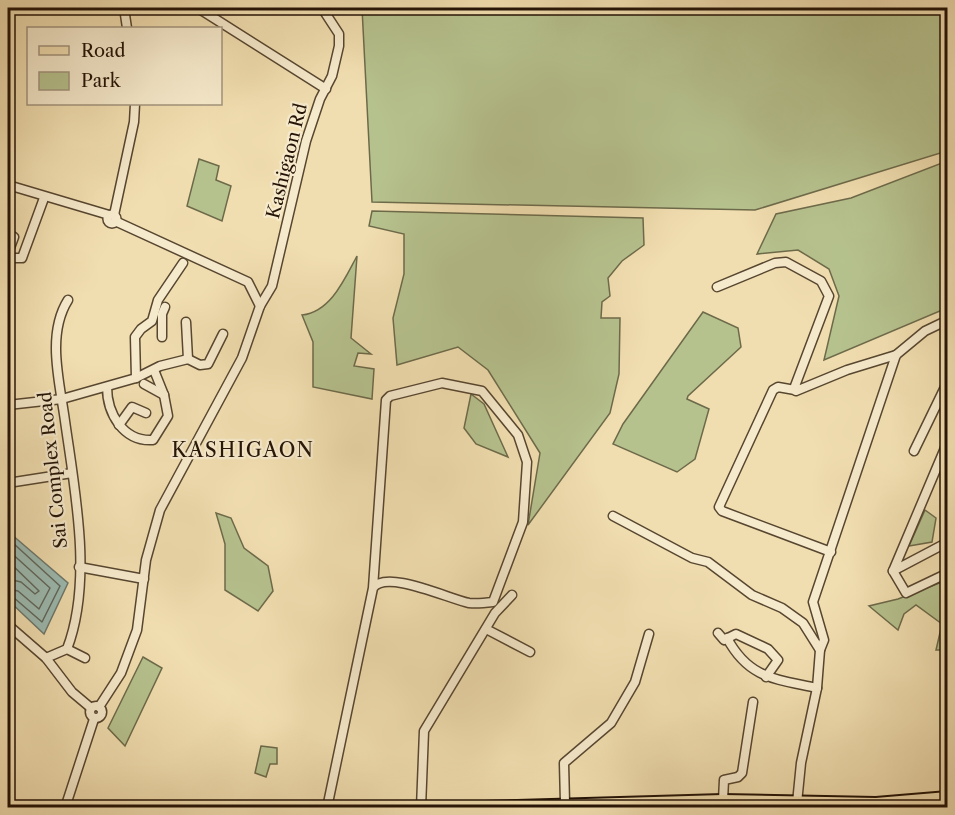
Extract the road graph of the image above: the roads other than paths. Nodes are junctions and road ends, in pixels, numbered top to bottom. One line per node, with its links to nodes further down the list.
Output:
1 (124, 8): 4 (street)
2 (198, 8): 6 (street)
3 (322, 8): 6 (street, Kashigaon Rd)
4 (128, 27)
5 (8, 63): 7 (street)
6 (326, 89): 19 (street, Kashigaon Rd)
7 (8, 102)
8 (135, 105): 12 (street)
9 (8, 185): 11 (street)
10 (8, 191): 11 (street)
11 (43, 201): 12 (street); 15 (street)
12 (111, 218): 19 (street)
13 (8, 234): 14 (street)
14 (8, 253)
15 (8, 258)
16 (183, 263): 20 (street)
17 (717, 287): 32 (street)
18 (68, 300): 34 (street, Sai Complex Road)
19 (260, 306): 48 (street, Kashigaon Rd)
20 (154, 308): 24 (street); 28 (street)
21 (948, 320): 25 (street)
22 (186, 322): 26 (street)
23 (223, 334): 26 (street)
24 (162, 337)
25 (896, 355): 32 (street); 44 (street)
26 (188, 359): 27 (street)
27 (154, 370): 28 (street); 33 (street)
28 (136, 378): 31 (street)
29 (948, 381): 39 (street)
30 (144, 384): 33 (street)
31 (107, 387): 34 (street); 37 (street)
32 (795, 390): 44 (street)
33 (164, 395): 37 (street)
34 (62, 399): 35 (street); 40 (street, Sai Complex Road)
35 (8, 405)
36 (146, 413): 37 (street)
37 (118, 424)
38 (948, 441): 46 (street)
39 (914, 451)
40 (72, 473): 41 (street); 45 (street, Sai Complex Road)
41 (8, 483)
42 (614, 516): 57 (street)
43 (948, 542): 46 (street)
44 (831, 552): 57 (street)
45 (79, 567): 48 (street); 56 (street, Sai Complex Road)
46 (893, 571): 47 (street)
47 (948, 573)
48 (144, 579): 64 (street, Kashigaon Rd)
49 (373, 588): 49 (street); 74 (street)
50 (512, 595): 52 (street)
51 (8, 625): 59 (street)
52 (486, 629): 58 (street); 75 (street)
53 (718, 633): 55 (street)
54 (649, 634): 67 (street)
55 (727, 638): 61 (street); 61 (street)
56 (67, 649): 59 (street); 60 (street)
57 (820, 650): 62 (street)
58 (530, 652)
59 (46, 658): 64 (street)
60 (86, 658)
61 (766, 677): 62 (street)
62 (817, 688): 68 (street)
63 (753, 702): 66 (street)
64 (95, 707): 73 (street, Kashigaon Rd)
65 (948, 797): 69 (main road)
66 (723, 800): 67 (main road); 68 (main road)
67 (565, 803): 76 (main road)
68 (797, 803): 70 (main road)
69 (918, 804): 70 (main road)
70 (879, 805)
71 (8, 807): 72 (main road)
72 (25, 807)
73 (66, 807)
74 (327, 807)
75 (421, 807)
76 (451, 807)

